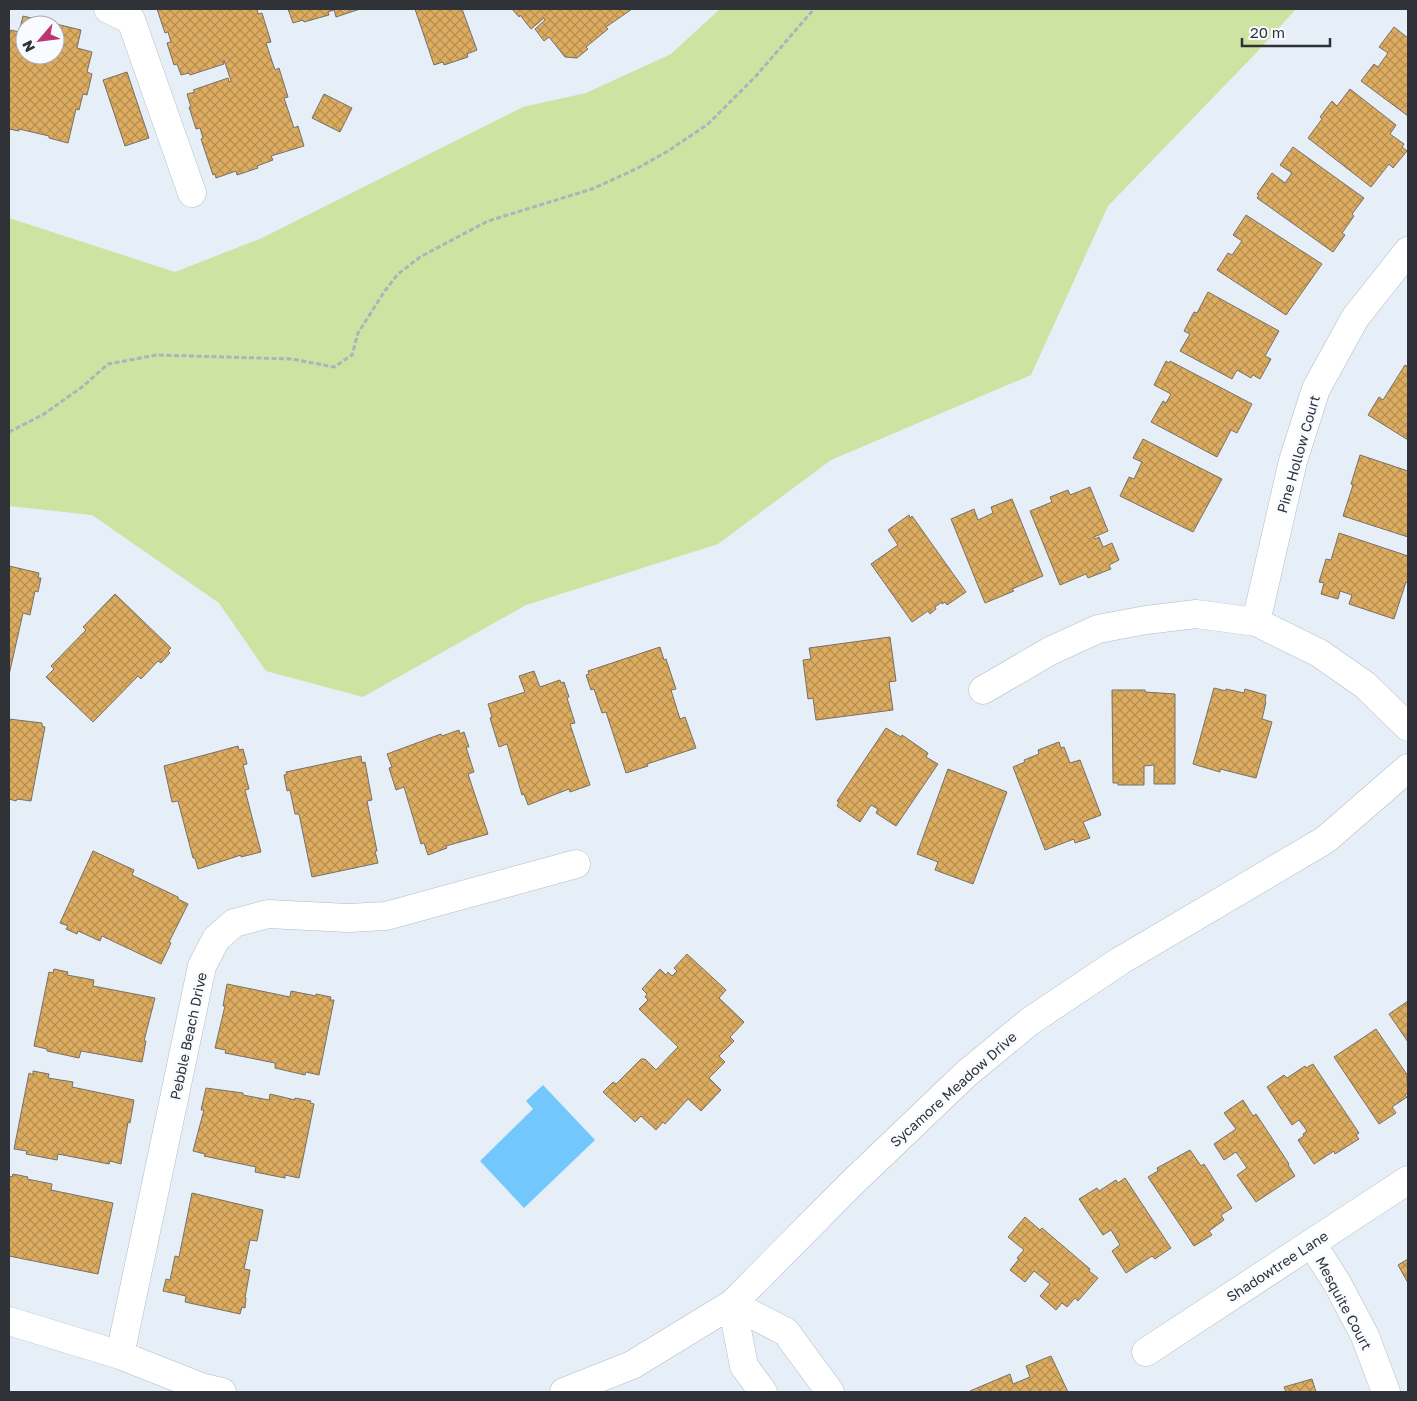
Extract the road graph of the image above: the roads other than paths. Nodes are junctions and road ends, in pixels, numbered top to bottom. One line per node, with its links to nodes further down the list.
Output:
1 (110, 9): 2 (street)
2 (192, 193)
3 (1408, 251): 4 (street, Pine Hollow Court)
4 (1256, 622): 5 (street); 6 (street)
5 (983, 690)
6 (1408, 727)
7 (1408, 768): 11 (street, Sycamore Meadow Drive)
8 (576, 864): 14 (street, Pebble Beach Drive)
9 (1408, 1180): 10 (street, Shadowtree Lane)
10 (1312, 1244): 13 (street, Shadowtree Lane); 19 (street, Mesquite Court)
11 (732, 1304): 16 (street, Sycamore Meadow Drive); 17 (street); 18 (street)
12 (9, 1321): 14 (street)
13 (1146, 1352)
14 (120, 1355): 15 (street)
15 (222, 1392)
16 (564, 1392)
17 (763, 1392)
18 (830, 1392)
19 (1386, 1392)

